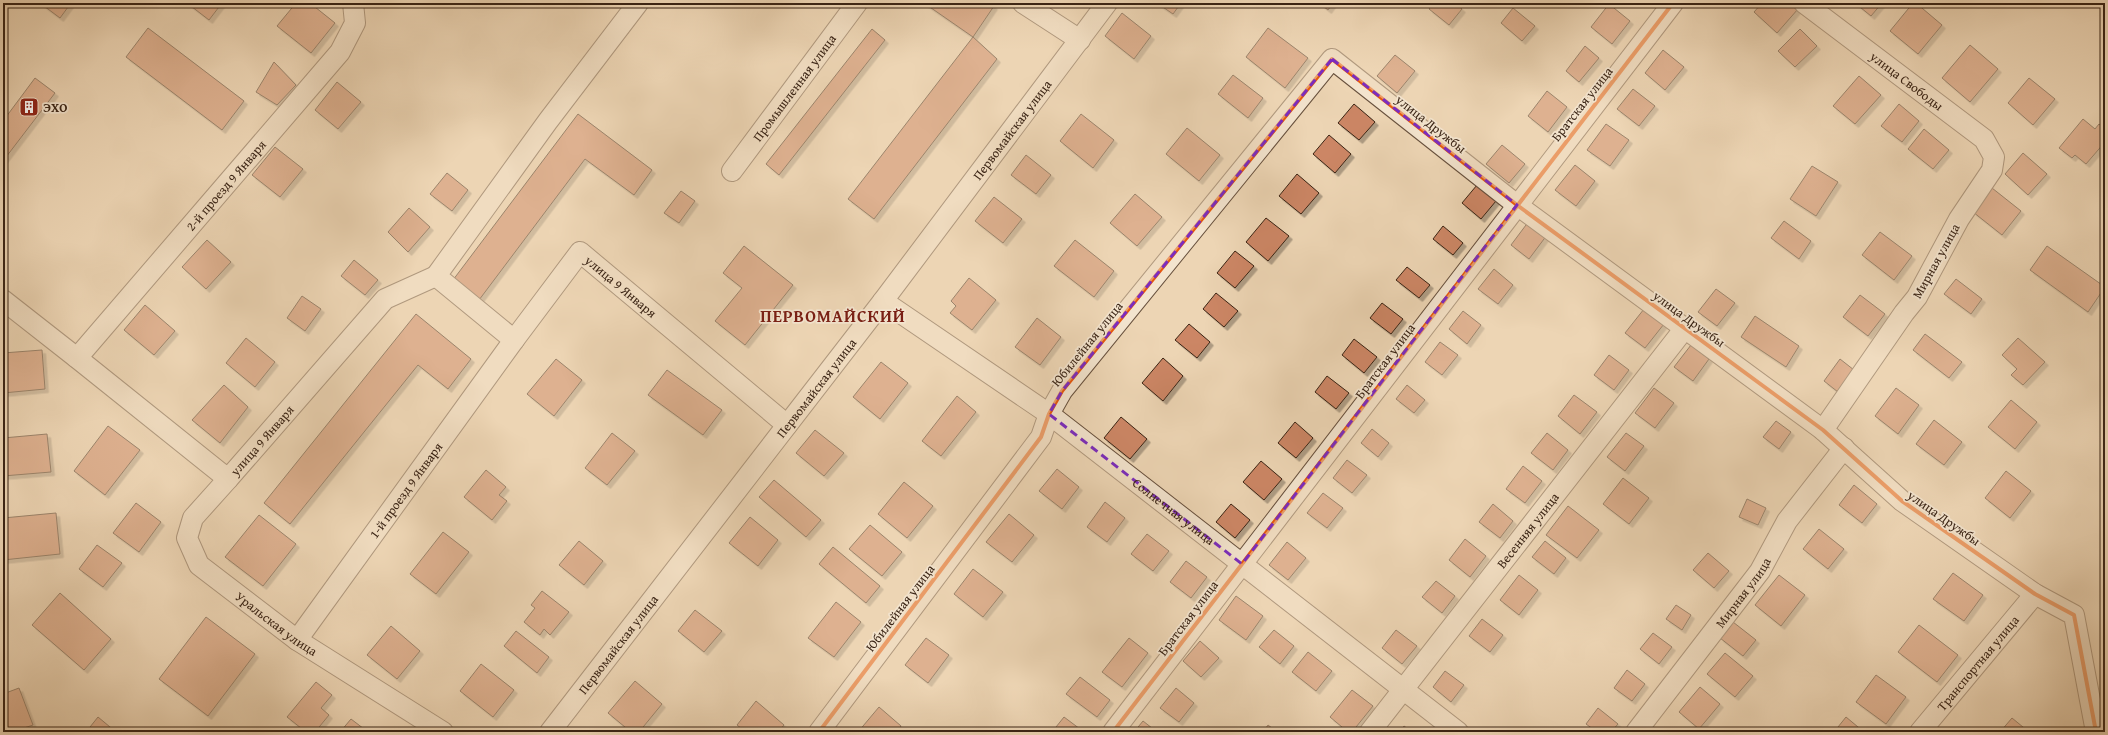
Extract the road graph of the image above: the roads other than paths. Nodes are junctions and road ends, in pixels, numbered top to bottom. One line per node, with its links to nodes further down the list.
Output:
1 (353, 3): 18 (street, 2-й проезд 9 Января)
2 (638, 3): 13 (street, улица 9 Января)
3 (857, 3): 11 (street, Промышленная улица)
4 (1023, 3): 8 (street)
5 (1107, 3): 8 (street, Первомайская улица)
6 (1673, 3): 12 (street, Братская улица)
7 (1804, 3): 10 (street, улица Свободы)
8 (1080, 40): 15 (street, Первомайская улица)
9 (1332, 59): 12 (street, улица Дружбы); 19 (street, Юбилейная улица)
10 (1992, 170): 21 (street, Мирная улица)
11 (732, 171)
12 (1517, 205): 16 (street, улица Дружбы); 24 (street, Братская улица)
13 (436, 276): 17 (street); 23 (street, улица 9 Января)
14 (3, 300): 18 (street, улица 9 Января)
15 (882, 301): 19 (street, Солнечная улица); 20 (street, Первомайская улица)
16 (1685, 328): 21 (street, улица Дружбы); 27 (street, Весенняя улица)
17 (514, 340): 20 (street, улица 9 Января); 26 (street, 1-й проезд 9 Января)
18 (77, 358): 23 (street, улица 9 Января)
19 (1049, 414): 24 (street, Солнечная улица); 30 (street, Юбилейная улица)
20 (787, 425): 29 (street, Первомайская улица)
21 (1822, 430): 22 (street, улица Дружбы)
22 (1844, 448): 25 (street, улица Дружбы); 34 (street, Мирная улица)
23 (228, 479): 26 (street, Уральская улица)
24 (1242, 564): 27 (street, Солнечная улица); 31 (street, Братская улица)
25 (2035, 594): 35 (street, Транспортная улица); 36 (street, улица Дружбы)
26 (297, 640): 28 (street, Уральская улица)
27 (1402, 690): 32 (street, Весенняя улица); 33 (street, Солнечная улица)
28 (443, 732)
29 (550, 732)
30 (819, 732)
31 (1113, 732)
32 (1370, 732)
33 (1458, 732)
34 (1636, 732)
35 (1920, 732)
36 (2096, 732)

